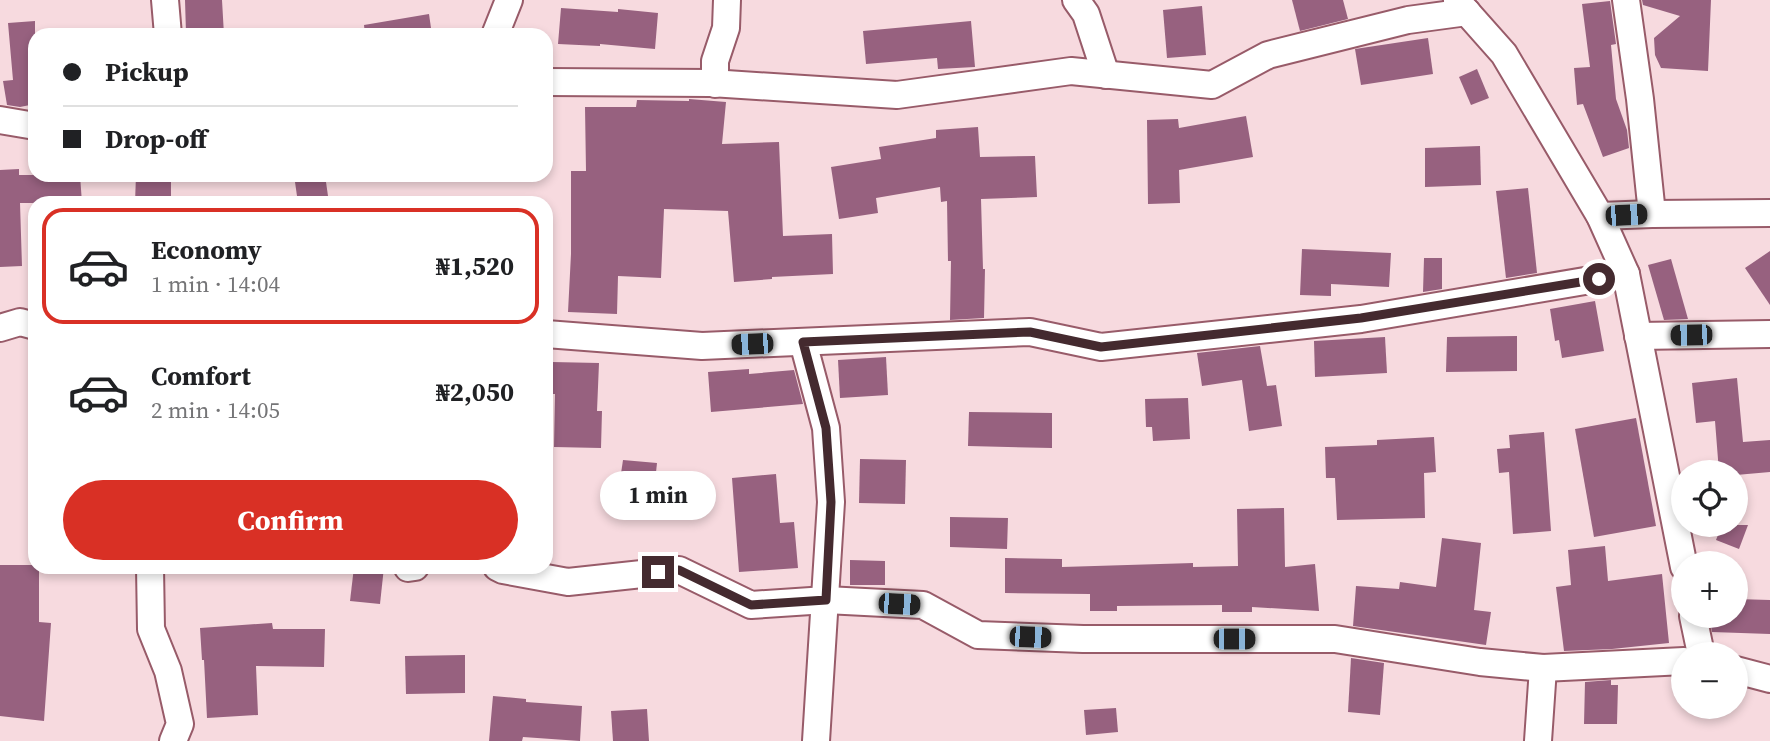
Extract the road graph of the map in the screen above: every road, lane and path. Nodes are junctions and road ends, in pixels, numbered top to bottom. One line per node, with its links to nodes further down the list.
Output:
1 (165, 0): 7 (street)
2 (509, 0): 8 (street)
3 (727, 0): 11 (street)
4 (1076, 0): 9 (street)
5 (1626, 0): 15 (street)
6 (1462, 6): 9 (street); 16 (street)
7 (167, 28)
8 (498, 28)
9 (1106, 75): 11 (street)
10 (553, 82): 11 (street)
11 (715, 84)
12 (0, 120): 13 (street)
13 (28, 126)
14 (1770, 213): 15 (street)
15 (1652, 214): 16 (street)
16 (1600, 216): 17 (street)
17 (1626, 274): 22 (street); 23 (street)
18 (28, 324): 19 (street)
19 (0, 328)
20 (1770, 334): 22 (street)
21 (553, 335): 23 (street)
22 (1638, 336): 24 (street)
23 (803, 342): 27 (street)
24 (1681, 551)
25 (150, 574): 32 (street)
26 (525, 574): 27 (street)
27 (826, 600): 29 (street); 33 (street)
28 (1671, 662): 29 (street)
29 (1543, 668): 34 (street)
30 (1748, 673): 31 (street)
31 (1770, 679)
32 (173, 741)
33 (816, 741)
34 (1538, 741)

